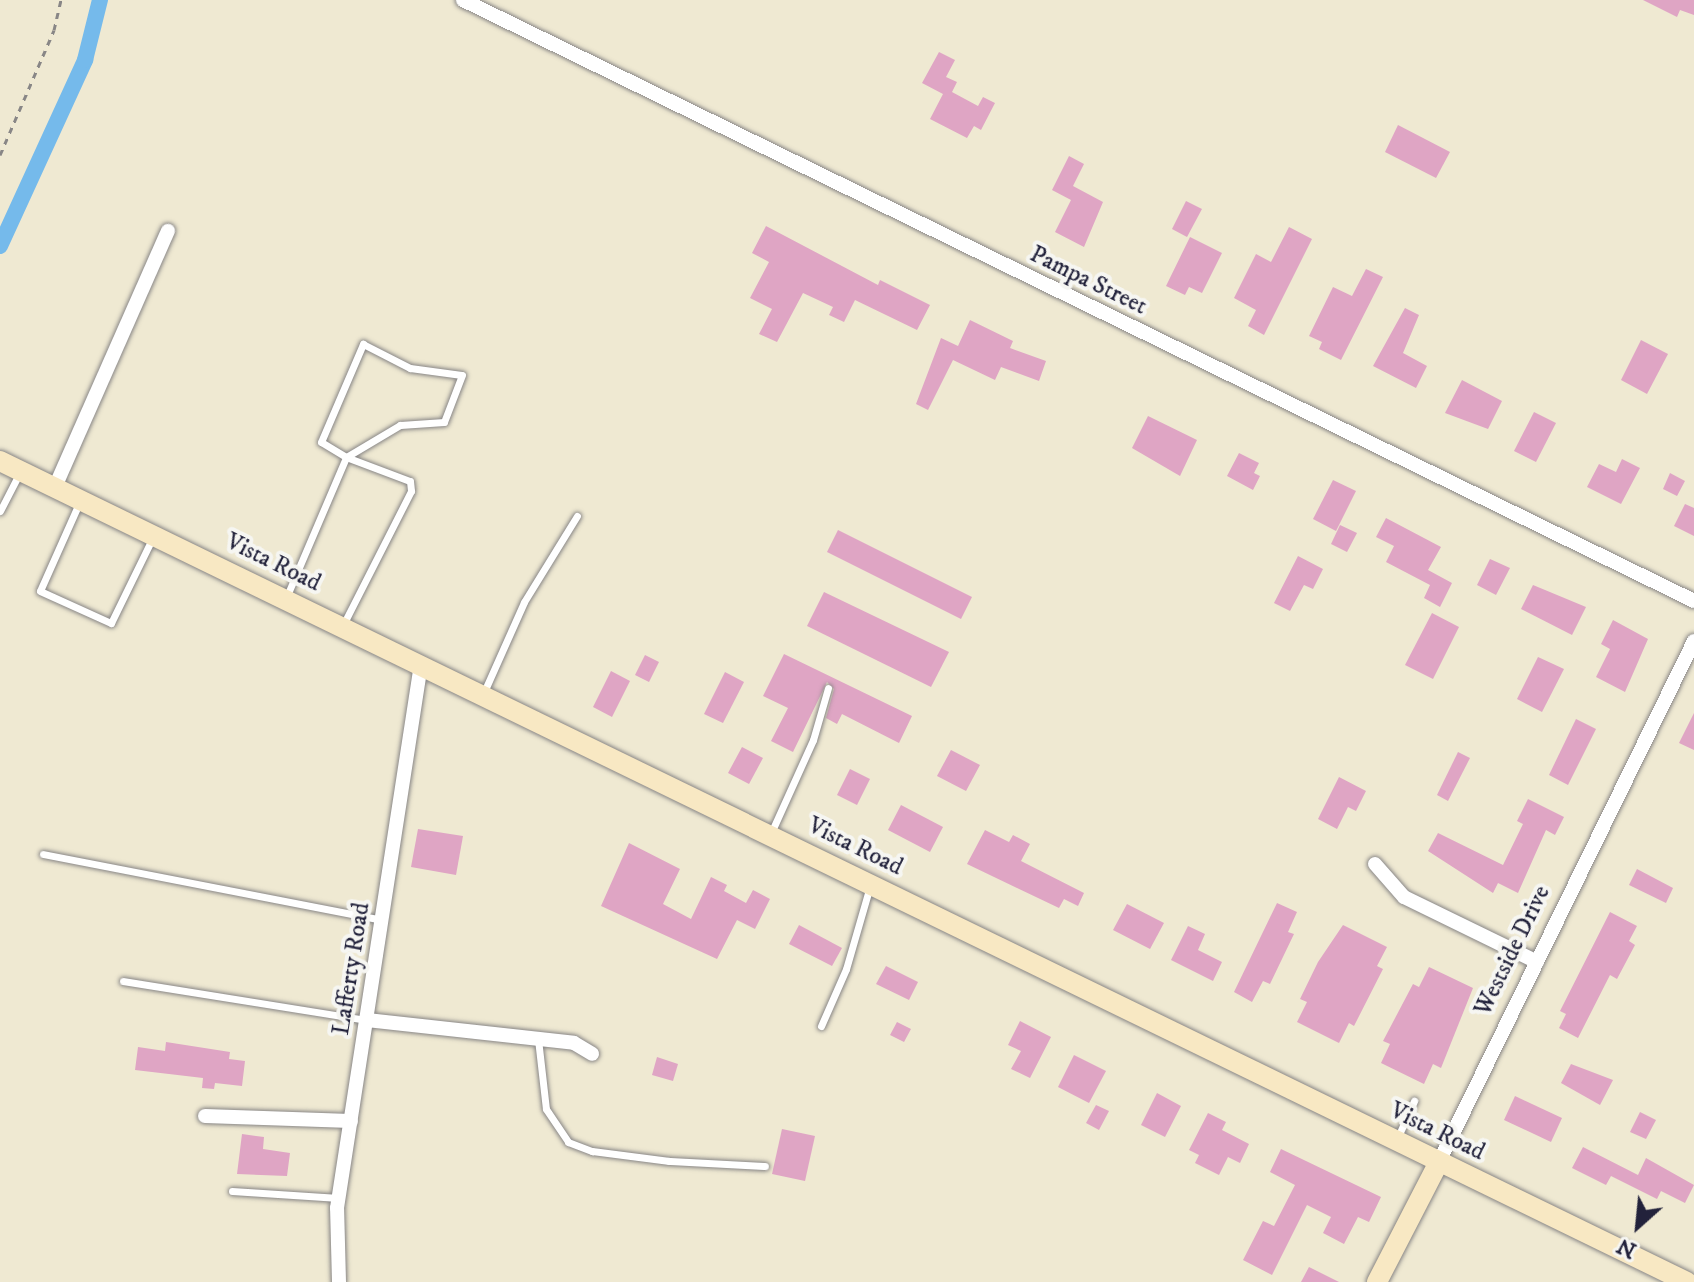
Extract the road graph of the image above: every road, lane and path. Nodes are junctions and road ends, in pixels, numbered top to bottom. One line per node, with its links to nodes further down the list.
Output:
1 (61, 0): 3 (path)
2 (463, 0): 14 (street, Pampa Street)
3 (0, 155)
4 (168, 231): 8 (street)
5 (346, 457): 5 (lane); 13 (lane); 15 (lane)
6 (0, 461): 7 (street, Vista Road)
7 (21, 471): 8 (street, Vista Road); 10 (lane)
8 (55, 487): 9 (street, Vista Road)
9 (81, 499): 12 (street, Vista Road); 12 (lane)
10 (0, 511)
11 (577, 516): 19 (lane)
12 (154, 534): 13 (street, Vista Road)
13 (286, 598): 15 (street, Vista Road)
14 (1694, 601)
15 (343, 626): 17 (street, Vista Road)
16 (1694, 641): 25 (street, Westside Drive)
17 (421, 664): 19 (street, Vista Road); 24 (street, Lafferty Road)
18 (828, 688): 20 (lane)
19 (483, 695): 20 (street, Vista Road)
20 (770, 835): 23 (street, Vista Road)
21 (43, 854): 24 (lane)
22 (1375, 864): 25 (street)
23 (871, 884): 28 (lane); 34 (street, Vista Road)
24 (382, 920): 27 (street, Lafferty Road)
25 (1537, 962): 35 (street, Westside Drive)
26 (123, 981): 27 (lane)
27 (367, 1020): 29 (street); 33 (street, Lafferty Road)
28 (821, 1026)
29 (538, 1039): 30 (street); 36 (lane)
30 (592, 1054)
31 (1414, 1101): 34 (lane)
32 (205, 1116): 33 (street)
33 (351, 1121): 38 (street, Lafferty Road)
34 (1396, 1141): 35 (street, Vista Road)
35 (1439, 1162): 40 (street, Westside Drive); 41 (street, Vista Road)
36 (765, 1166)
37 (232, 1191): 38 (lane)
38 (339, 1198): 39 (street, Lafferty Road)
39 (339, 1282)
40 (1377, 1282)
41 (1687, 1282)

